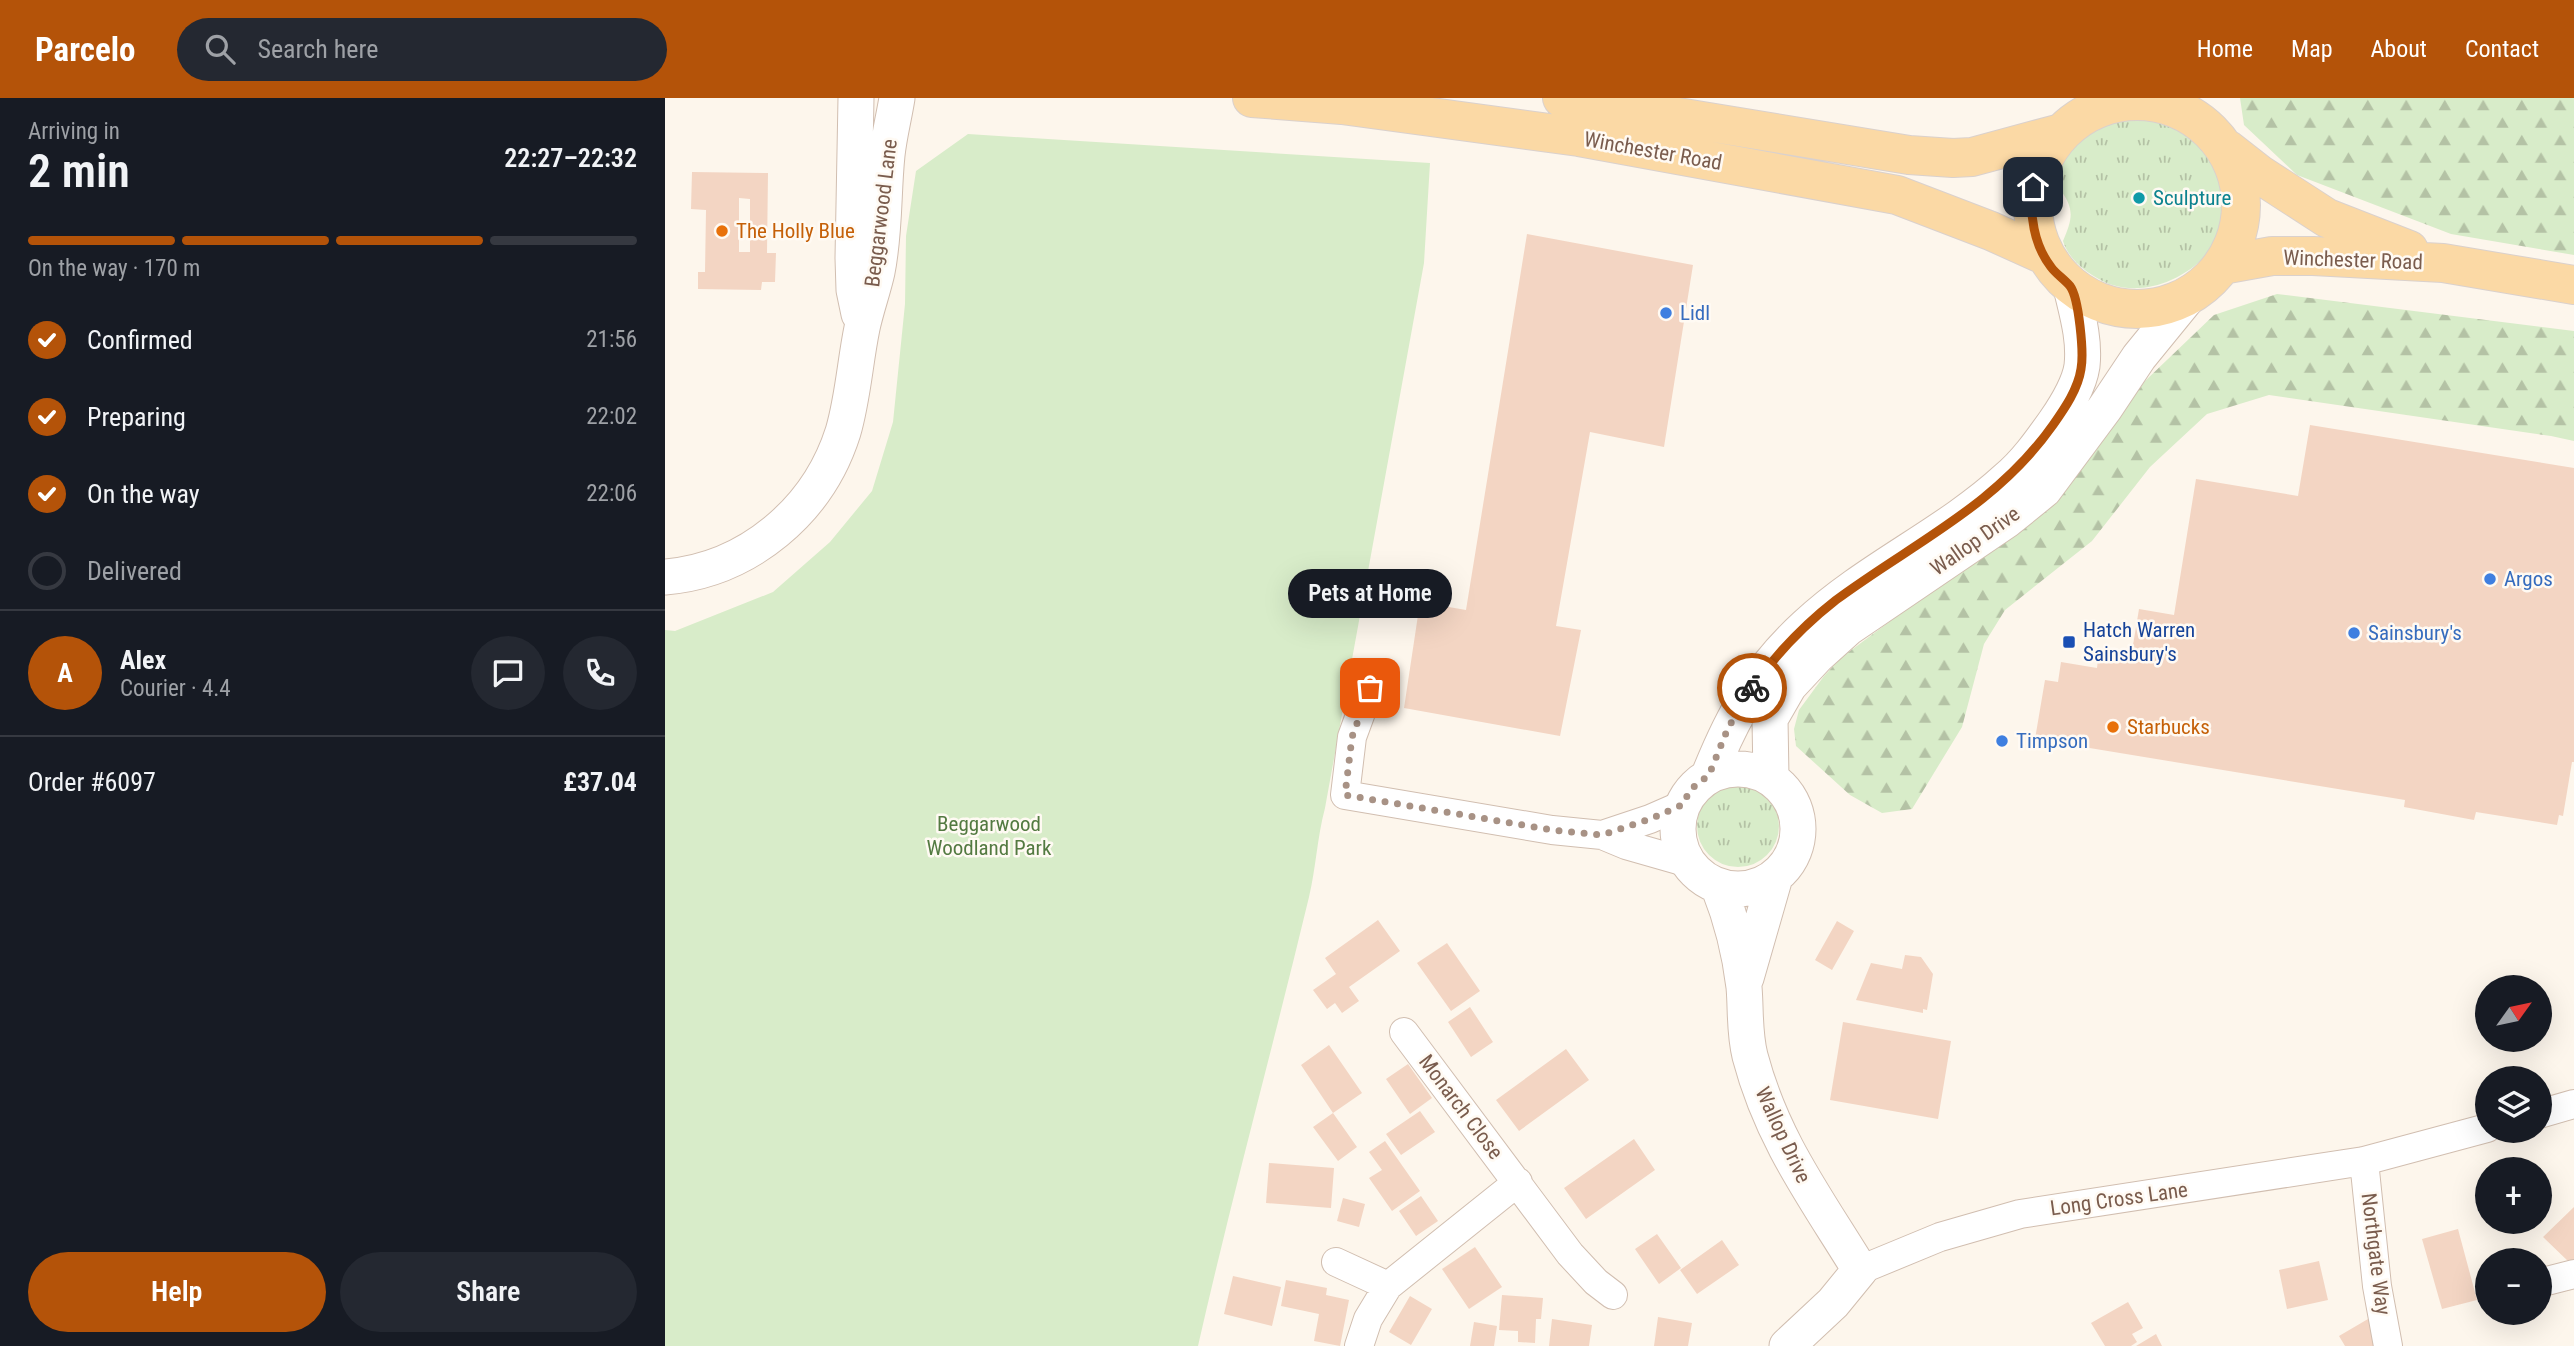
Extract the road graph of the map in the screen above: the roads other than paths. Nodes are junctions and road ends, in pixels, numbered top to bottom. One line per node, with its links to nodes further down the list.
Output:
1 (856, 98): 13 (street, Beggarwood Lane)
2 (897, 98): 13 (street, Beggarwood Lane)
3 (1252, 98): 7 (main road, Winchester Road)
4 (1562, 98): 5 (main road, Winchester Road)
5 (2061, 133): 6 (main road); 7 (main road)
6 (2222, 145): 8 (main road, Winchester Road); 9 (main road)
7 (2042, 254): 11 (main road)
8 (2443, 263): 9 (main road, Winchester Road); 10 (main road, Winchester Road)
9 (2222, 265): 12 (main road)
10 (2574, 285)
11 (2071, 287): 12 (main road); 16 (street, Wallop Drive)
12 (2192, 292): 17 (street, Wallop Drive)
13 (862, 328): 14 (street, Beggarwood Lane)
14 (665, 577)
15 (1370, 688): 19 (street, Wallop Drive)
16 (1709, 775): 17 (street); 18 (street, Wallop Drive)
17 (1770, 778): 21 (street, Wallop Drive)
18 (1682, 805): 19 (street, Wallop Drive); 20 (street)
19 (1602, 835): 20 (street, Wallop Drive)
20 (1689, 863): 22 (street, Wallop Drive)
21 (1775, 877): 22 (street); 23 (street, Wallop Drive)
22 (1719, 888): 23 (street, Wallop Drive)
23 (1744, 987): 31 (street, Wallop Drive)
24 (1404, 1032): 29 (street, Monarch Close)
25 (2574, 1104): 26 (street)
26 (2552, 1110)
27 (2475, 1131): 28 (street, Long Cross Lane)
28 (2364, 1161): 31 (street, Long Cross Lane); 38 (street, Northgate Way)
29 (1518, 1182): 34 (street); 35 (street, Monarch Close)
30 (1336, 1262): 34 (street)
31 (1860, 1270): 37 (street, Long Cross Lane)
32 (2574, 1274): 33 (street)
33 (2552, 1280)
34 (1388, 1286): 36 (street)
35 (1613, 1295)
36 (1359, 1346)
37 (1787, 1346)
38 (2388, 1346)

